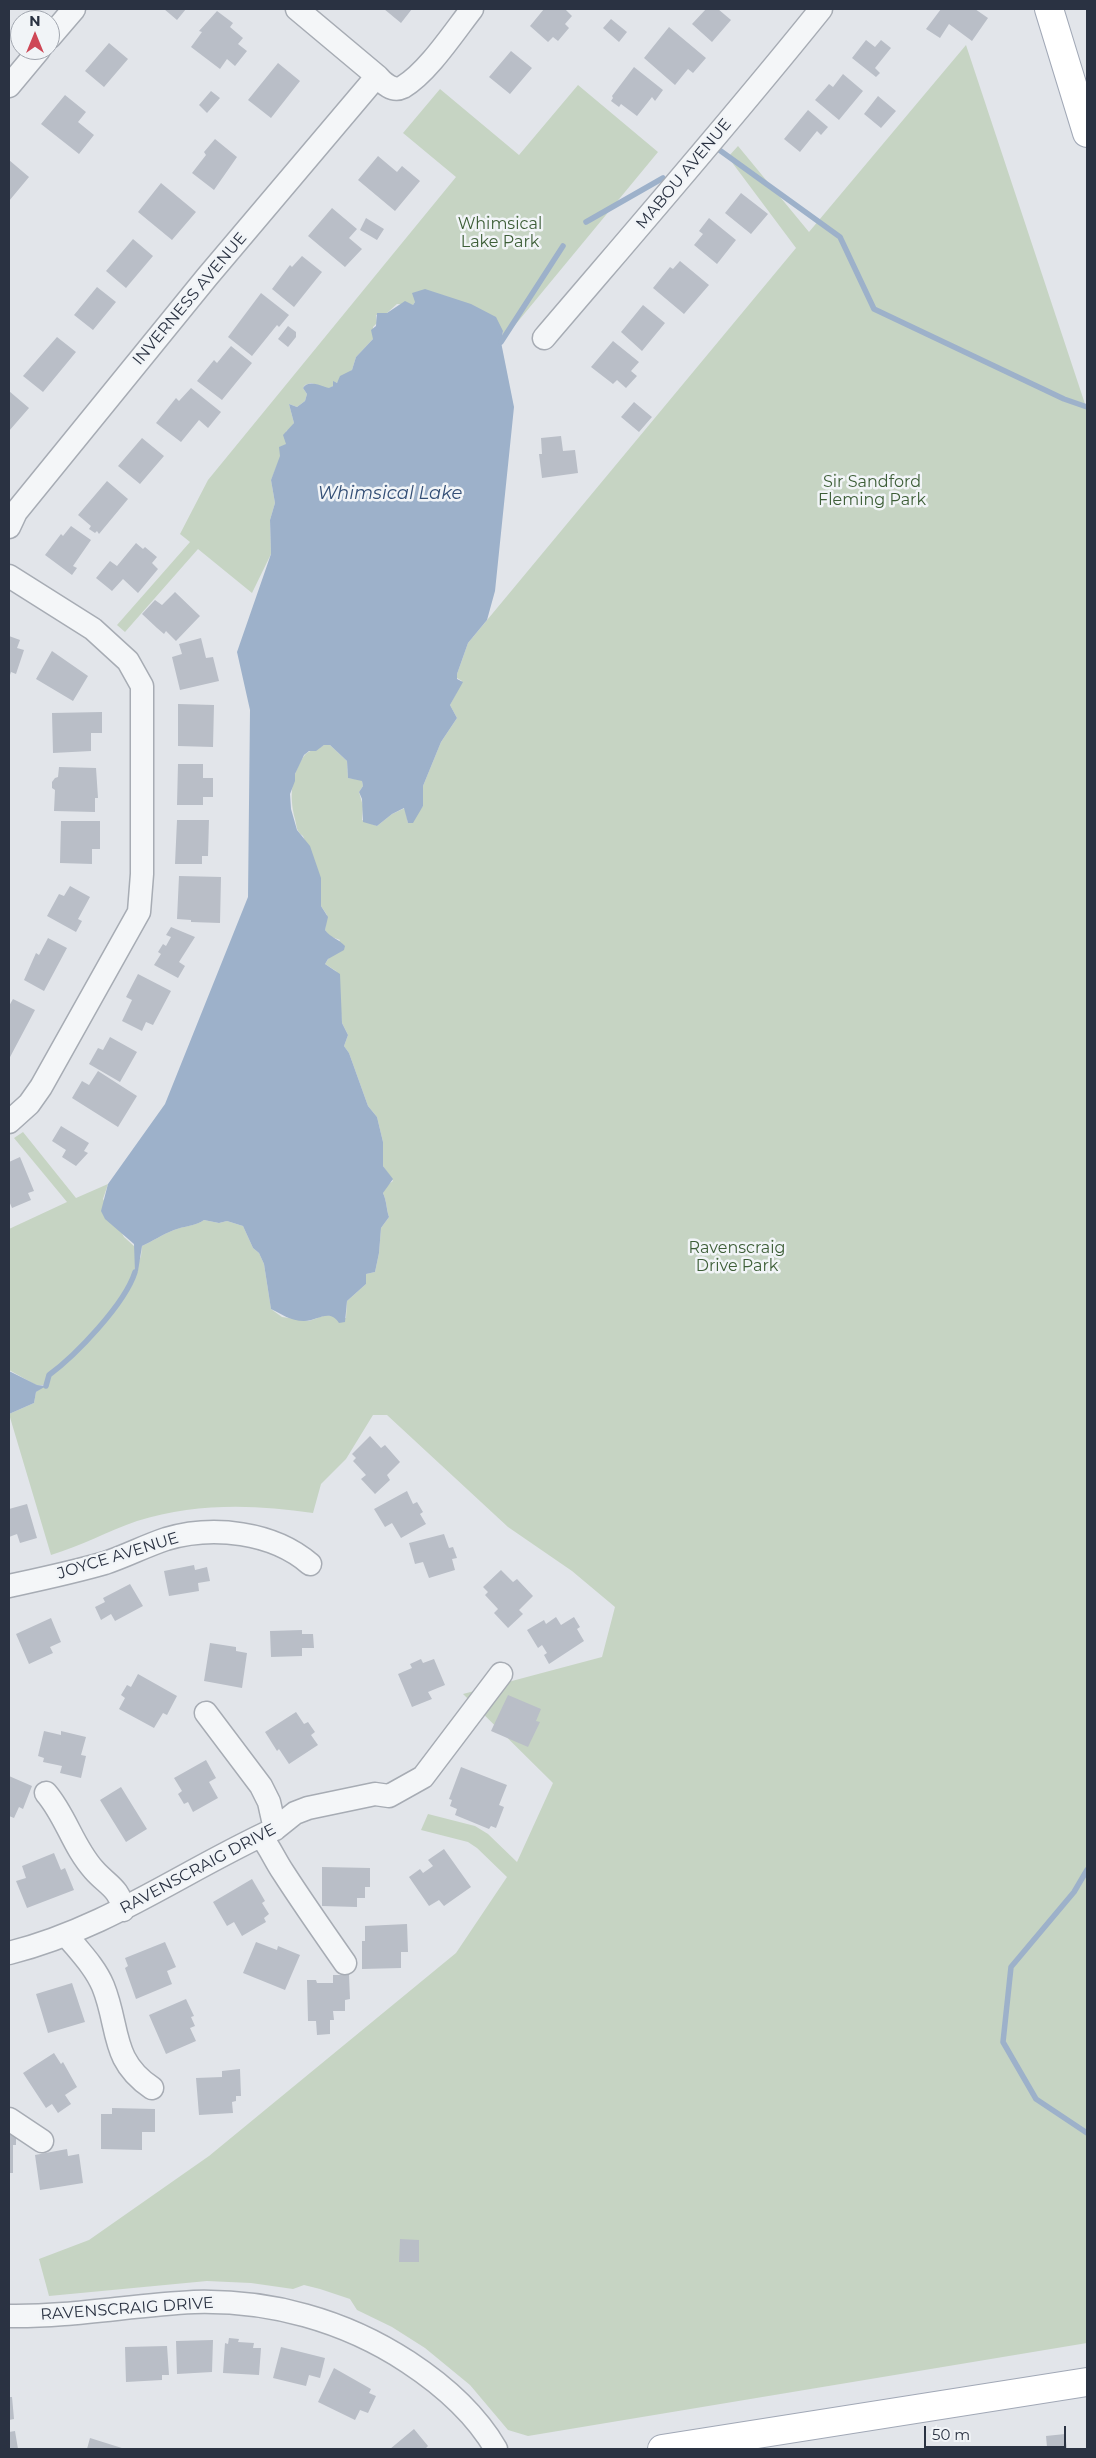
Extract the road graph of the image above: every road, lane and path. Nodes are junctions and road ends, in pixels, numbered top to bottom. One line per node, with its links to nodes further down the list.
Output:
1 (74, 9): 6 (street)
2 (297, 9): 8 (street)
3 (472, 9): 8 (street)
4 (821, 9): 11 (street, MABOU AVENUE)
5 (1050, 9): 10 (main road)
6 (60, 25)
7 (31, 60): 9 (street)
8 (378, 76): 12 (street, INVERNESS AVENUE)
9 (9, 86)
10 (1087, 133)
11 (544, 338)
12 (9, 527)
13 (9, 576): 14 (street)
14 (9, 1122)
15 (310, 1564): 16 (street, JOYCE AVENUE)
16 (9, 1586)
17 (501, 1674): 20 (street, RAVENSCRAIG DRIVE)
18 (206, 1713): 20 (street)
19 (46, 1793): 21 (street)
20 (268, 1833): 21 (street, RAVENSCRAIG DRIVE); 24 (street)
21 (122, 1910): 22 (street, RAVENSCRAIG DRIVE)
22 (67, 1936): 23 (street, RAVENSCRAIG DRIVE); 25 (street)
23 (9, 1953)
24 (345, 1964)
25 (152, 2088)
26 (9, 2119): 27 (street)
27 (42, 2141)
28 (9, 2316): 30 (street, RAVENSCRAIG DRIVE)
29 (1087, 2382): 32 (main road)
30 (496, 2449)
31 (662, 2449): 32 (main road)
32 (667, 2449)

